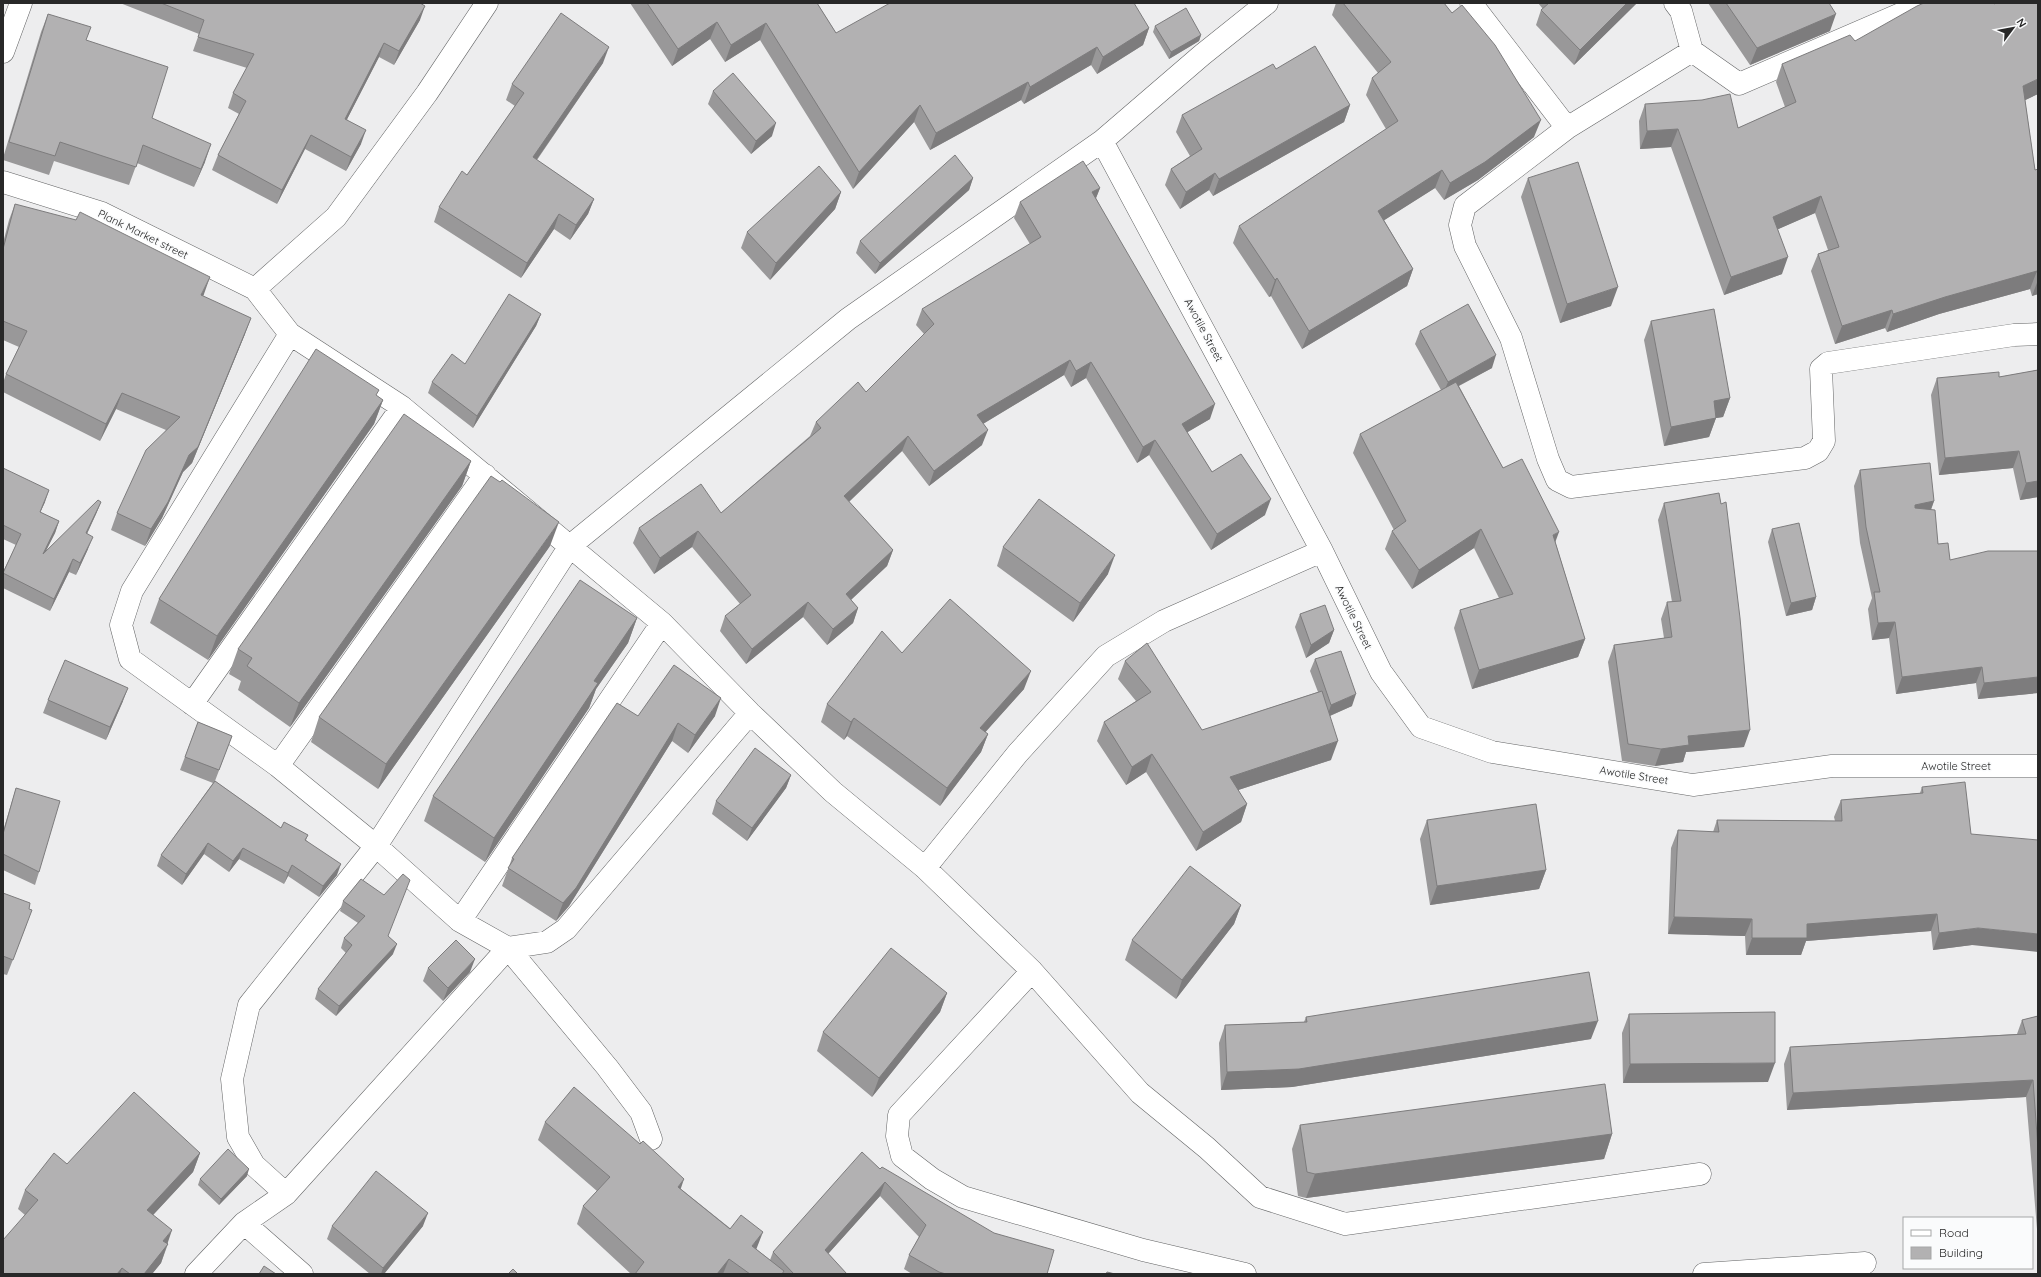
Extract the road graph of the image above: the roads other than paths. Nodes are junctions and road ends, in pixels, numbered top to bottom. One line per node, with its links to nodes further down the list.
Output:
1 (21, 3): 8 (street)
2 (487, 3): 12 (street)
3 (1267, 3): 10 (street)
4 (1470, 3): 9 (street)
5 (1675, 3): 7 (street)
6 (1926, 3): 7 (street)
7 (1692, 51): 9 (street)
8 (3, 52)
9 (1567, 128): 14 (street)
10 (1102, 141): 17 (street); 18 (street, Awotile Street)
11 (3, 182): 12 (street, Plank Market street)
12 (256, 289): 13 (street)
13 (290, 334): 15 (street); 20 (street)
14 (2038, 334)
15 (402, 407): 16 (street); 20 (street)
16 (485, 475): 17 (street); 22 (street)
17 (570, 546): 19 (street); 24 (street)
18 (1322, 551): 23 (street, Awotile Street); 25 (street)
19 (662, 623): 21 (street); 26 (street)
20 (192, 704): 22 (street)
21 (750, 713): 25 (street); 27 (street)
22 (278, 766): 24 (street)
23 (2038, 766)
24 (376, 846): 26 (street); 31 (street)
25 (924, 868): 28 (street)
26 (460, 921): 27 (street)
27 (508, 948): 29 (street); 31 (street)
28 (1032, 971): 30 (street); 36 (street)
29 (651, 1139)
30 (1700, 1174)
31 (286, 1194): 32 (street)
32 (244, 1223): 34 (street); 35 (street)
33 (1865, 1263): 37 (street)
34 (196, 1274)
35 (302, 1274)
36 (1245, 1274)
37 (1704, 1274)

